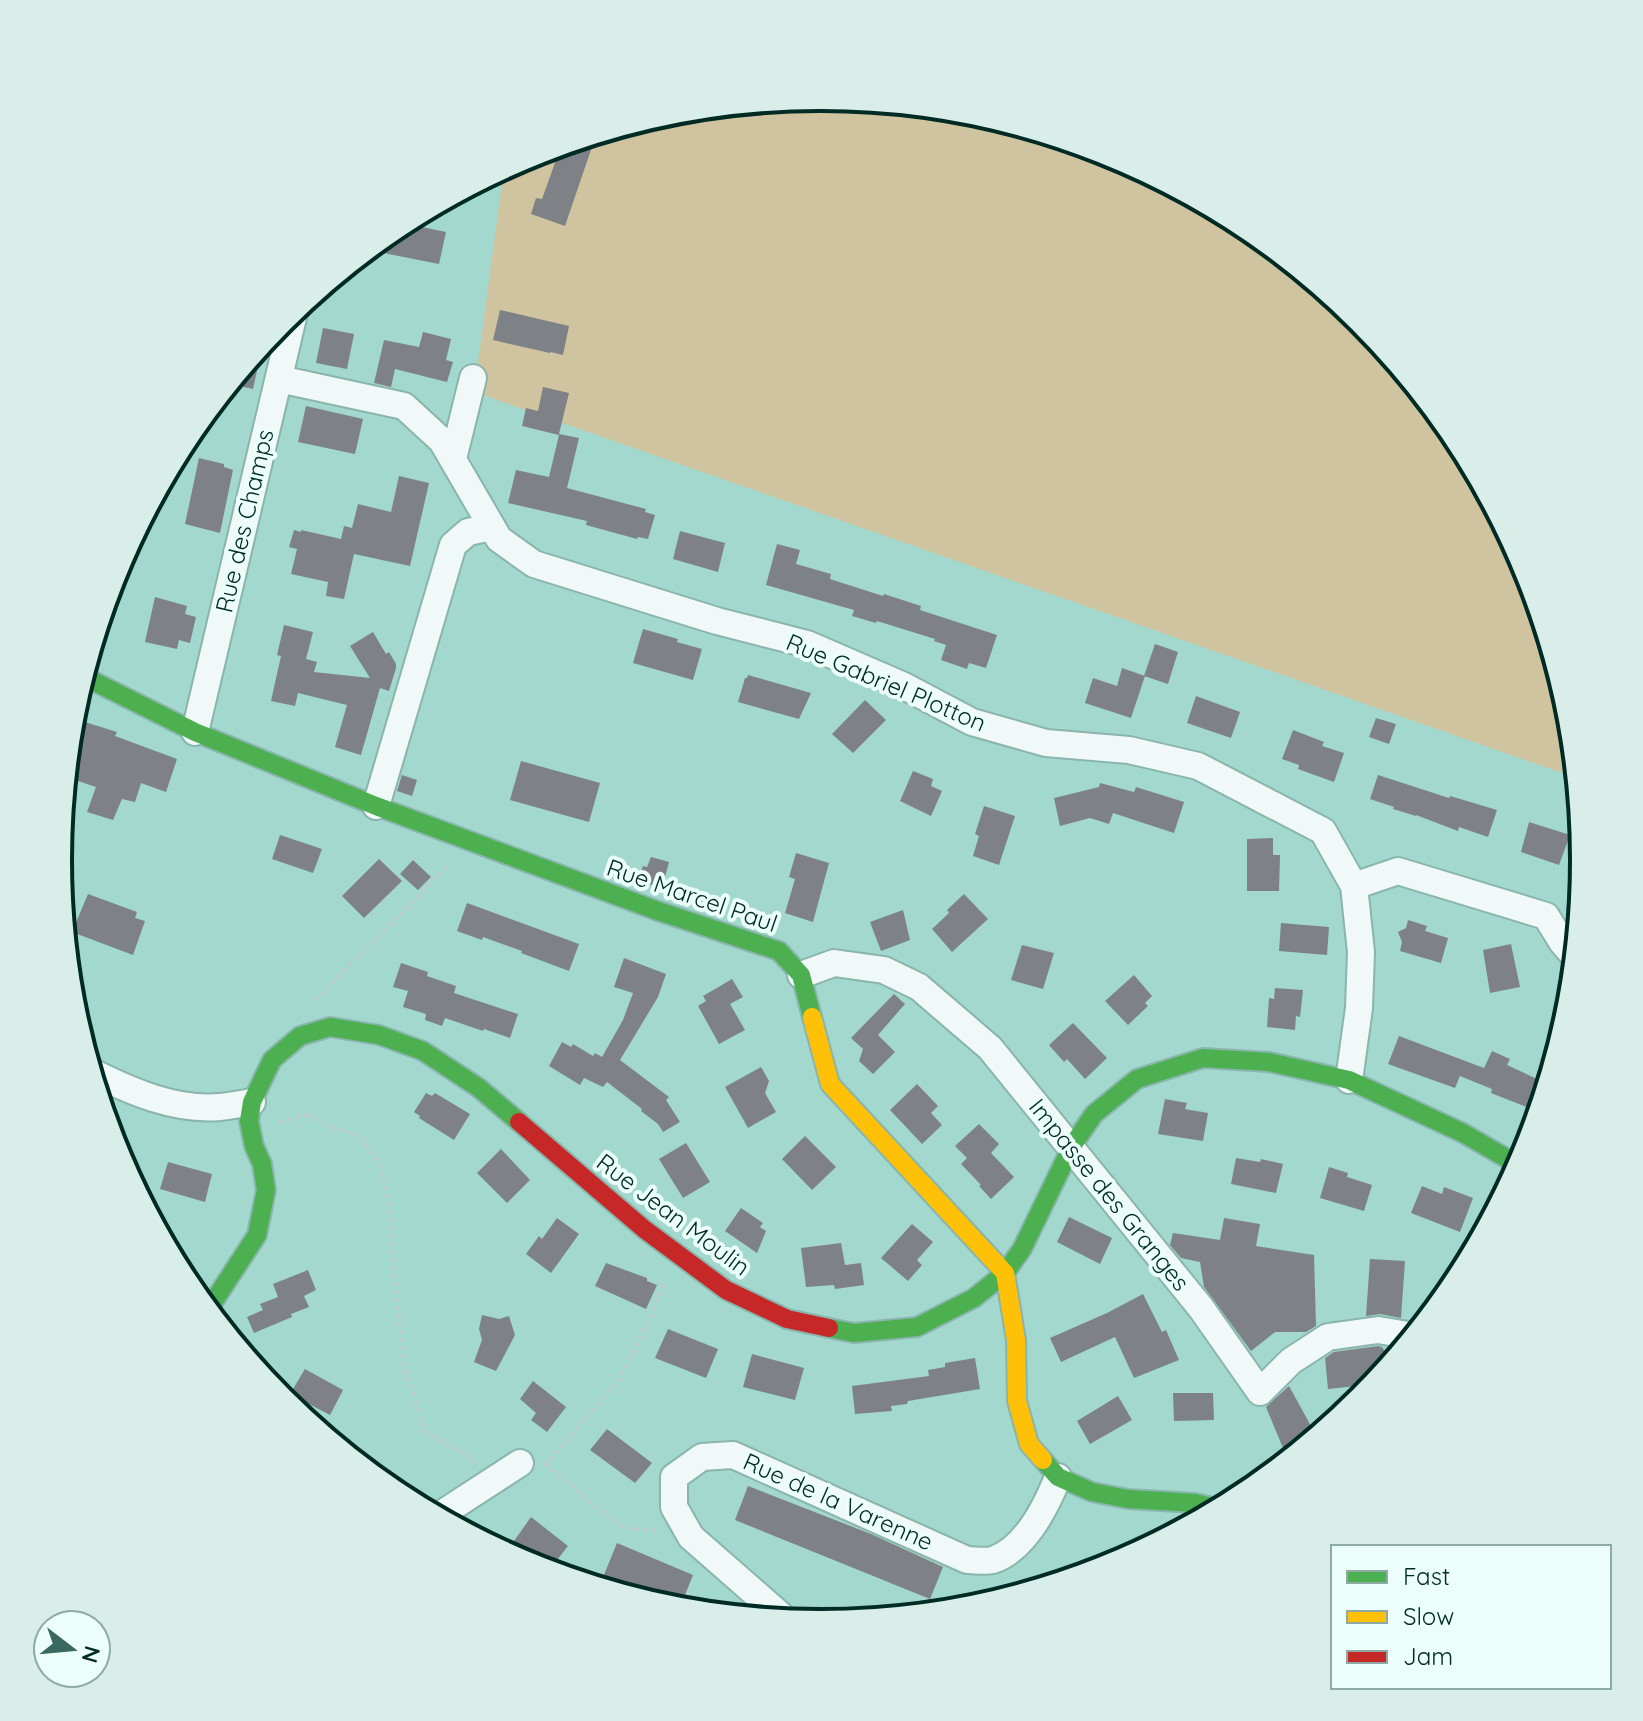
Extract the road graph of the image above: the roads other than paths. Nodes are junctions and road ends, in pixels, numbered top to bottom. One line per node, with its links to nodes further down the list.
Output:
1 (289, 334): 3 (street, Rue des Champs)
2 (473, 378): 4 (street)
3 (279, 379): 4 (street, Rue Gabriel Plotton); 7 (street, Rue des Champs)
4 (453, 459): 5 (street, Rue Gabriel Plotton)
5 (492, 527): 8 (street); 9 (street, Rue Gabriel Plotton)
6 (94, 682): 7 (street, Rue Marcel Paul)
7 (195, 732): 8 (street, Rue Marcel Paul)
8 (376, 806): 11 (street, Rue Marcel Paul)
9 (1354, 886): 10 (street); 13 (street, Rue Gabriel Plotton)
10 (1566, 947)
11 (801, 975): 15 (street, Impasse des Granges); 17 (street)
12 (105, 1078): 14 (street)
13 (1349, 1080): 15 (street, Rue Jean Moulin); 16 (street, Rue Jean Moulin)
14 (252, 1102): 17 (street, Rue Jean Moulin); 18 (street)
15 (1071, 1149): 17 (street, Rue Jean Moulin); 19 (street, Impasse des Granges)
16 (1509, 1159)
17 (1005, 1273): 21 (street)
18 (215, 1300)
19 (1400, 1337)
20 (533, 1463): 23 (street)
21 (1058, 1477): 22 (street); 24 (street, Rue de la Varenne)
22 (1204, 1505)
23 (447, 1510)
24 (772, 1608)

